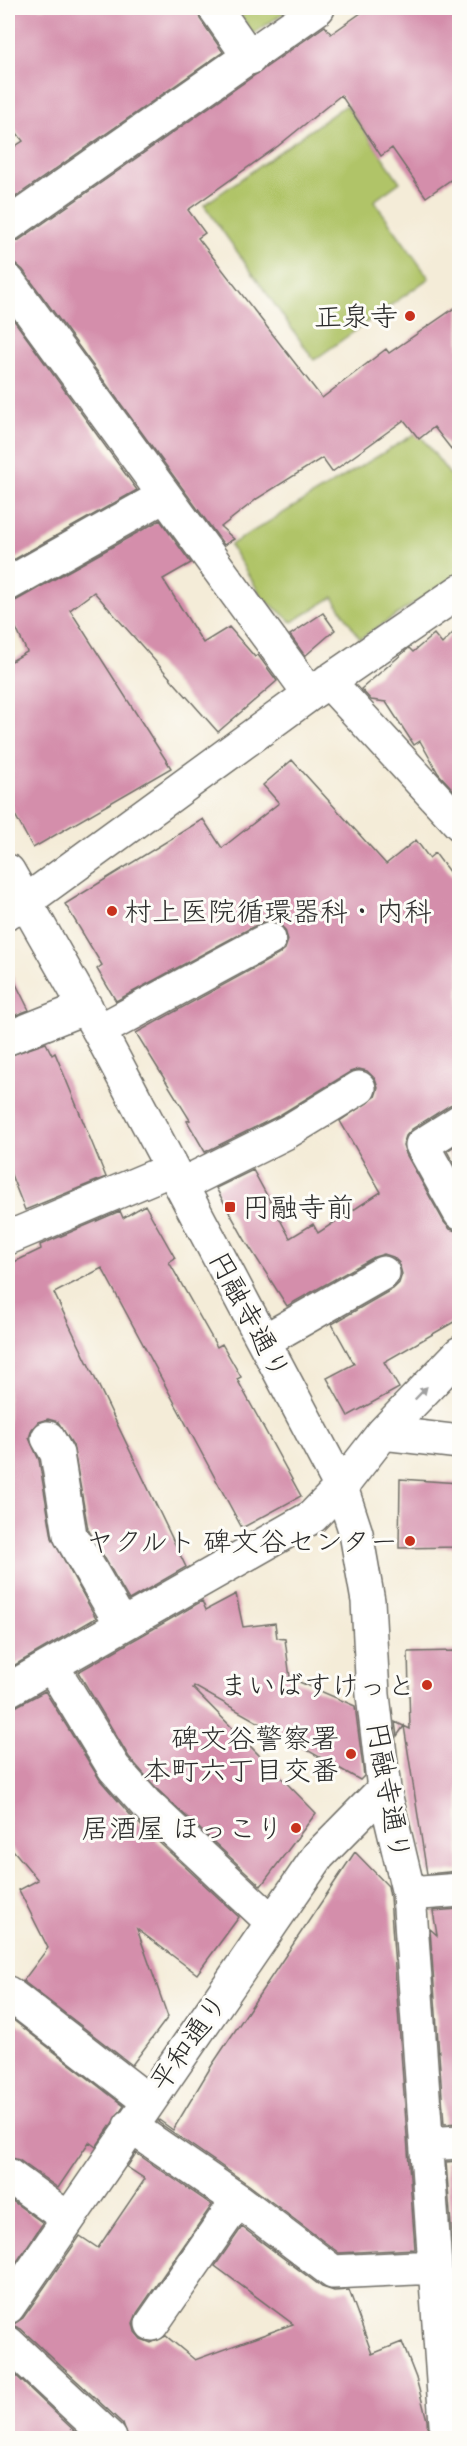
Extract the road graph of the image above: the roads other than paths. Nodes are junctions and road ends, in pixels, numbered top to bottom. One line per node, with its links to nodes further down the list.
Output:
1 (215, 8): 3 (street)
2 (318, 8): 3 (street)
3 (250, 58): 4 (street)
4 (8, 225)
5 (8, 281): 6 (street)
6 (164, 496): 7 (street); 9 (street)
7 (8, 584)
8 (459, 591): 9 (street)
9 (319, 687): 10 (street); 12 (street)
10 (459, 824)
11 (8, 871): 12 (street, 円融寺通り)
12 (16, 907): 14 (street, 円融寺通り)
13 (269, 939): 14 (street)
14 (92, 1019): 15 (street); 18 (street, 円融寺通り)
15 (8, 1038)
16 (359, 1088): 18 (street)
17 (459, 1121): 19 (street)
18 (176, 1177): 20 (street); 22 (street, 円融寺通り)
19 (459, 1213)
20 (8, 1238)
21 (383, 1273): 22 (street)
22 (264, 1341): 27 (street, 円融寺通り)
23 (459, 1353): 24 (street, one-way to 23)
24 (383, 1433): 26 (street); 27 (street)
25 (48, 1438): 28 (street)
26 (459, 1442)
27 (341, 1487): 28 (street); 31 (street, 円融寺通り)
28 (122, 1625): 29 (street)
29 (52, 1666): 30 (street); 34 (street)
30 (8, 1690)
31 (384, 1789): 33 (street, 円融寺通り); 34 (street, 平和通り)
32 (459, 1890): 33 (street)
33 (409, 1894): 38 (street, 円融寺通り)
34 (272, 1922): 36 (street, 平和通り)
35 (8, 1993): 36 (street)
36 (139, 2114): 40 (street); 41 (street, 平和通り)
37 (459, 2142): 38 (street)
38 (428, 2144): 42 (street, 円融寺通り)
39 (8, 2175): 41 (street)
40 (238, 2200): 42 (street); 44 (street)
41 (67, 2218): 43 (street, 平和通り)
42 (435, 2267): 46 (street, 円融寺通り)
43 (8, 2307)
44 (152, 2324)
45 (8, 2343): 47 (street)
46 (451, 2389): 48 (street, 円融寺通り)
47 (110, 2439)
48 (447, 2439)

